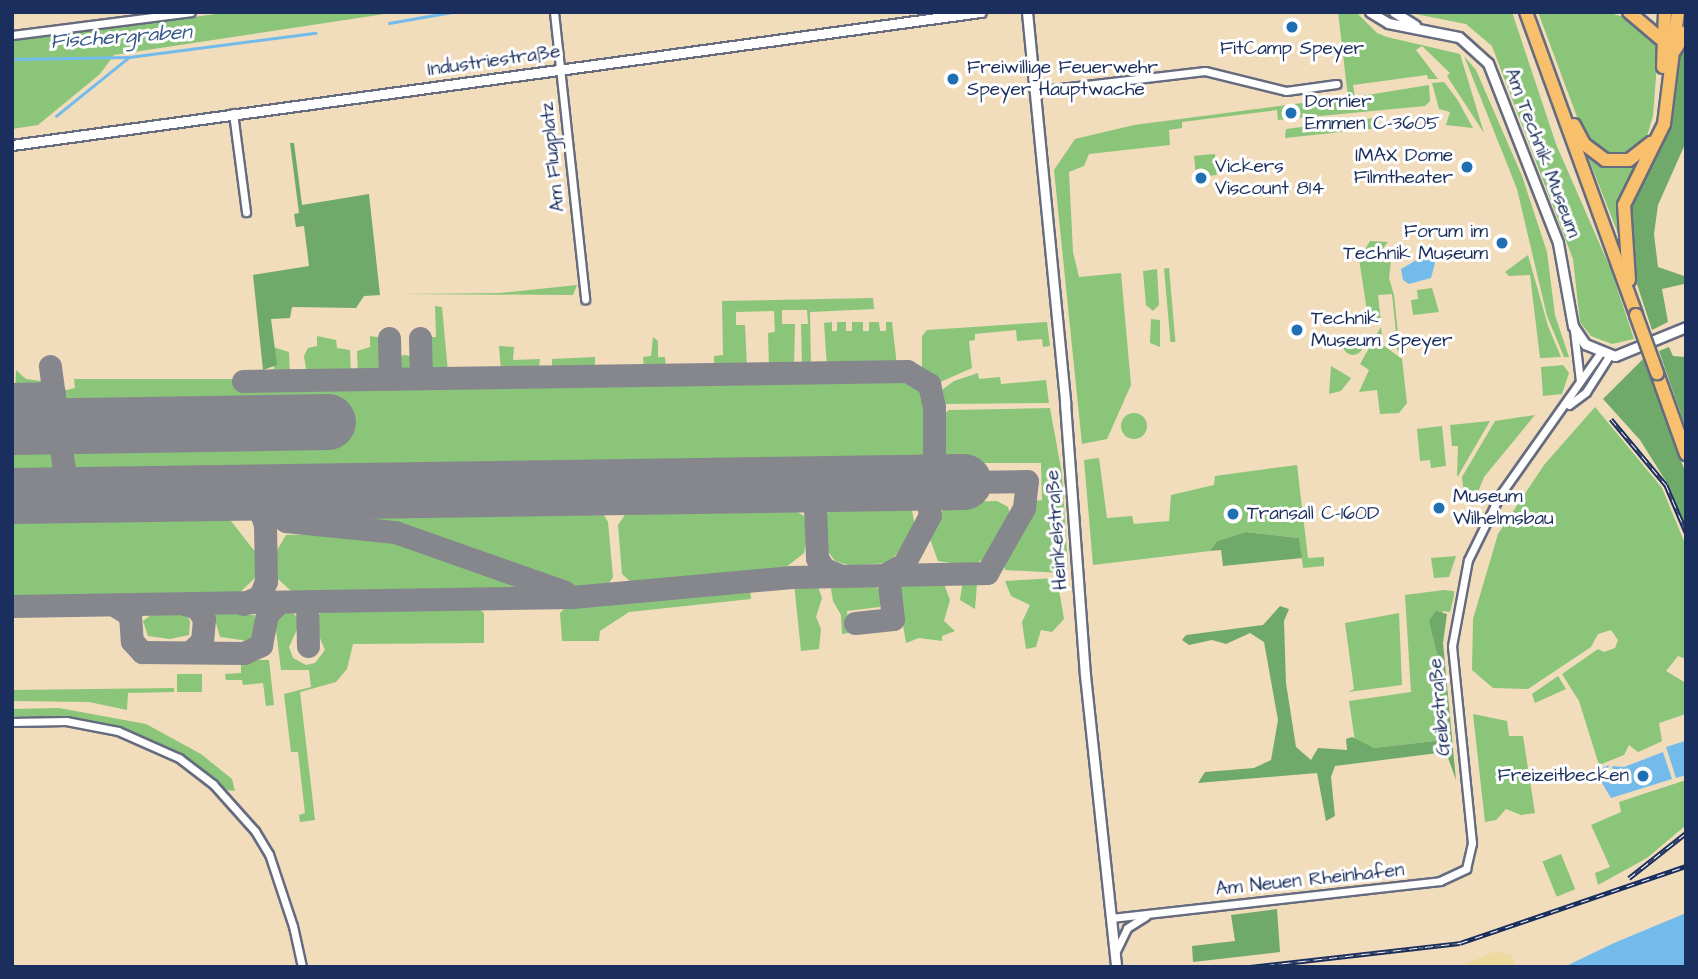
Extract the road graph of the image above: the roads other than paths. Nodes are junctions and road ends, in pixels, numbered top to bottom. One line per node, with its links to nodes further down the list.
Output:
1 (191, 12): 15 (street)
2 (554, 12): 18 (street, Am Flugplatz)
3 (981, 12): 18 (street, Industriestraße)
4 (1027, 12): 20 (street, Heinkelstraße)
5 (1370, 12): 12 (street, Am Technik Museum)
6 (1378, 12): 12 (street)
7 (1394, 12): 13 (street)
8 (1526, 12): 21 (main road)
9 (1629, 12): 16 (main road)
10 (1665, 12): 16 (main road)
11 (1678, 12): 17 (main road)
12 (1388, 23): 13 (street, Am Technik Museum)
13 (1420, 28): 27 (street, Am Technik Museum)
14 (1686, 32): 17 (main road)
15 (12, 35)
16 (1661, 39): 21 (main road)
17 (1670, 64): 26 (main road)
18 (560, 69): 22 (street, Industriestraße); 25 (street, Am Flugplatz)
19 (1337, 84): 20 (street)
20 (1035, 91): 36 (street, Heinkelstraße)
21 (1560, 107): 26 (main road)
22 (233, 113): 23 (street, Industriestraße); 24 (street)
23 (12, 145)
24 (246, 212)
25 (585, 299)
26 (1634, 310): 32 (main road, bridge)
27 (1573, 326): 29 (street); 30 (street, Am Technik Museum)
28 (1686, 327): 29 (street)
29 (1604, 355): 30 (street, Geibstraße); 31 (street, Geibstraße)
30 (1580, 383): 31 (street, Geibstraße)
31 (1566, 407): 34 (street, Geibstraße)
32 (1686, 454)
33 (12, 722): 38 (street)
34 (1469, 865): 35 (street, Am Neuen Rheinhafen)
35 (1149, 914): 36 (street, Am Neuen Rheinhafen); 37 (street)
36 (1111, 918): 37 (street, Heinkelstraße)
37 (1115, 954): 39 (street, Heinkelstraße)
38 (302, 967)
39 (1116, 967)

